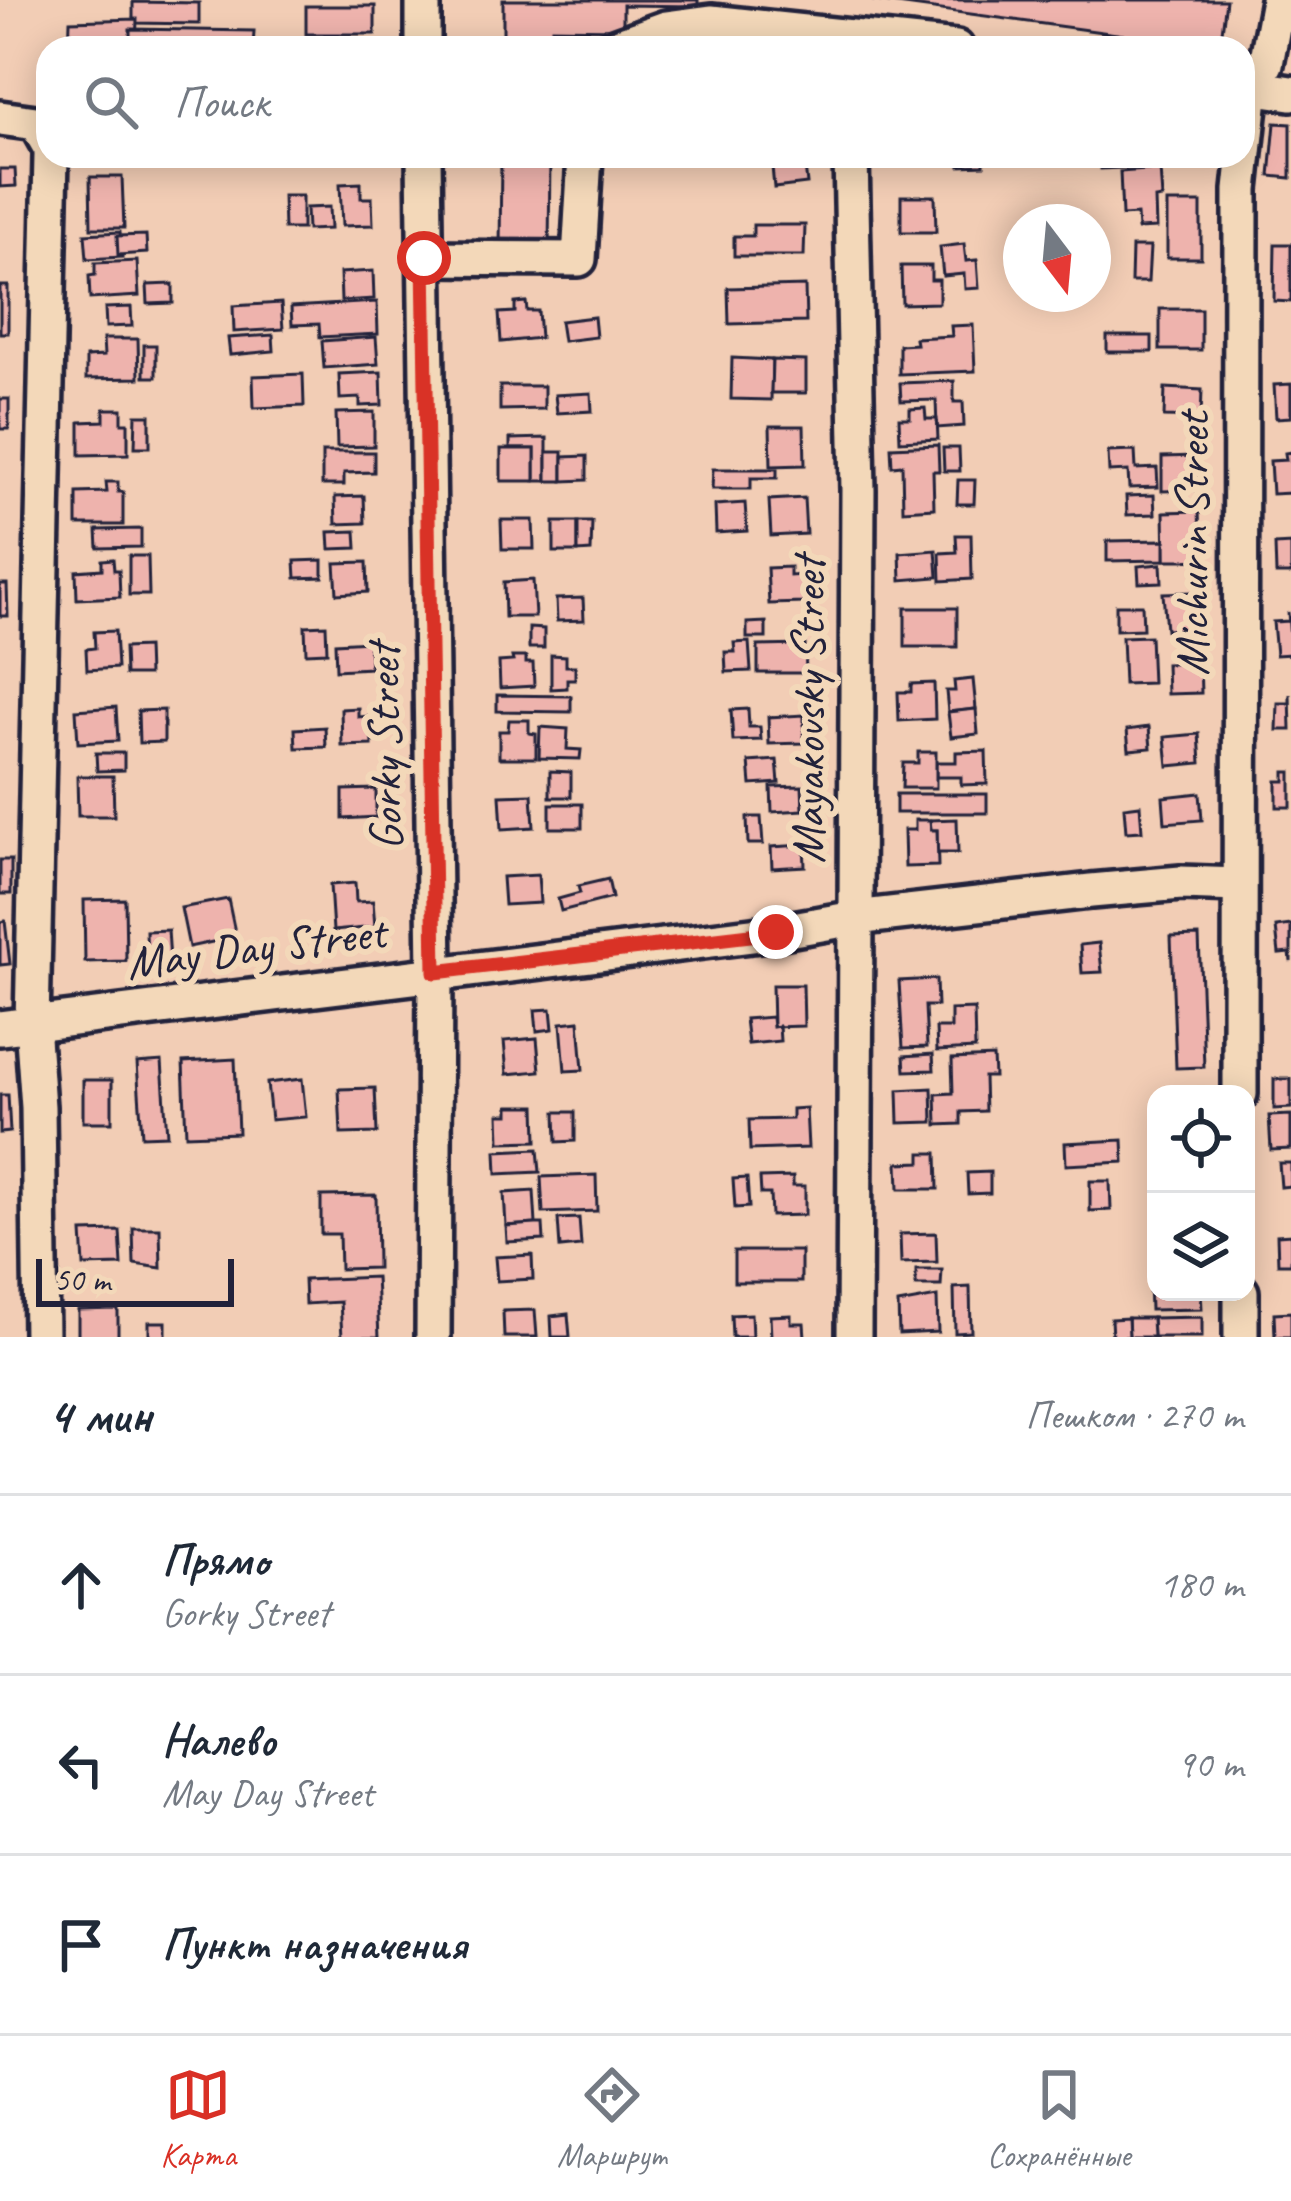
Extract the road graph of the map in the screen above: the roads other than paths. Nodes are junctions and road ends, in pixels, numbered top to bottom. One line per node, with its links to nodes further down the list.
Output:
1 (423, 0): 3 (street)
2 (1278, 0): 6 (street, Michurin Street)
3 (423, 36)
4 (644, 36): 5 (street)
5 (811, 36)
6 (1255, 77)
7 (1255, 87): 8 (street)
8 (1291, 93)
9 (0, 118): 10 (street)
10 (36, 123)
11 (51, 168): 20 (street)
12 (424, 168): 16 (street, Gorky Street)
13 (584, 168): 16 (street)
14 (851, 168): 18 (street, Mayakovsky Street)
15 (1242, 168): 17 (street, Michurin Street)
16 (424, 258): 19 (street, Gorky Street)
17 (1239, 885): 18 (street, May Day Street); 21 (street, Michurin Street)
18 (855, 918): 19 (street, May Day Street); 25 (street, Mayakovsky Street)
19 (435, 972): 20 (street, May Day Street); 24 (street, Gorky Street)
20 (16, 1026): 23 (street)
21 (1240, 1085)
22 (1241, 1301): 26 (street)
23 (41, 1337)
24 (433, 1337)
25 (854, 1337)
26 (1241, 1337)

